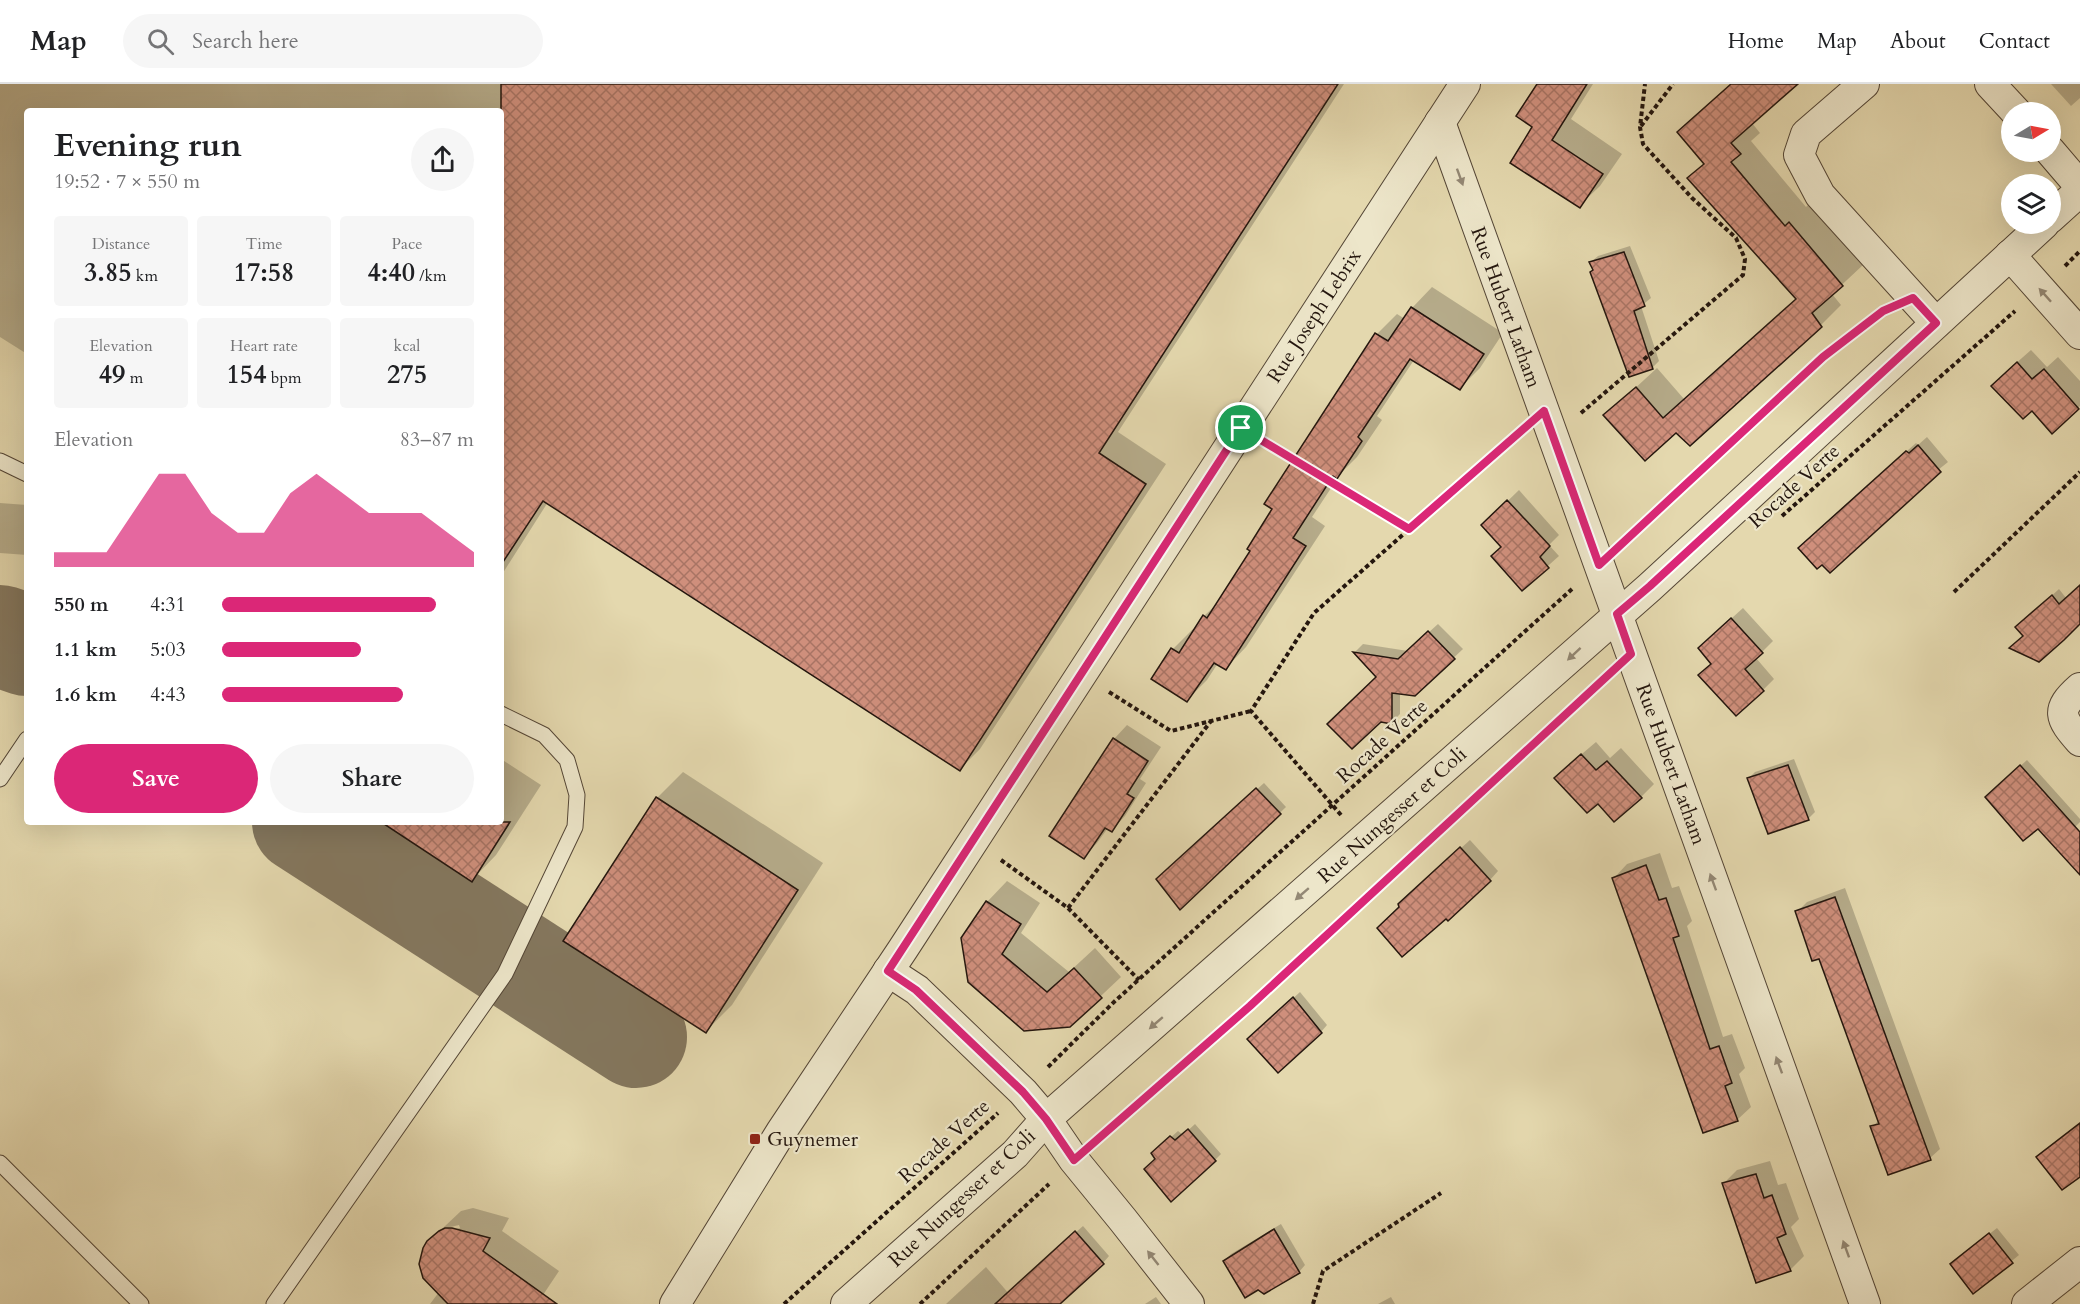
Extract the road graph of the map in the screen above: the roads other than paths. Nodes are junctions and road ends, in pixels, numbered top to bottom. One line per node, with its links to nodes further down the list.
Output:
1 (1465, 84): 5 (street, Rue Joseph Lebrix)
2 (1864, 84): 12 (street)
3 (1990, 84): 4 (street)
4 (2007, 102)
5 (1440, 122): 16 (street, Rue Hubert Latham, one-way to 16); 22 (street, Rue Joseph Lebrix)
6 (2059, 162): 7 (street)
7 (2080, 186)
8 (2080, 191): 9 (street)
9 (2061, 208)
10 (2033, 234): 11 (street, Rue Nungesser et Coli)
11 (2010, 255): 12 (street, Rue Nungesser et Coli); 13 (street, one-way to 11)
12 (1936, 323): 16 (street, Rue Nungesser et Coli)
13 (2080, 334)
14 (0, 461): 15 (lane)
15 (24, 473)
16 (1617, 614): 23 (street, Rue Nungesser et Coli, one-way to 23); 31 (street, Rue Hubert Latham, one-way to 16)
17 (2080, 688): 19 (street)
18 (504, 715): 27 (lane)
19 (2080, 741)
20 (24, 743): 21 (lane)
21 (0, 779)
22 (888, 971): 23 (street); 28 (street, Rue Joseph Lebrix)
23 (1046, 1119): 29 (street, Rue Nungesser et Coli); 30 (street, one-way to 23)
24 (0, 1163): 26 (lane)
25 (2080, 1262): 32 (street)
26 (141, 1304)
27 (274, 1304)
28 (675, 1304)
29 (846, 1304)
30 (1189, 1304)
31 (1865, 1304)
32 (2027, 1304)

